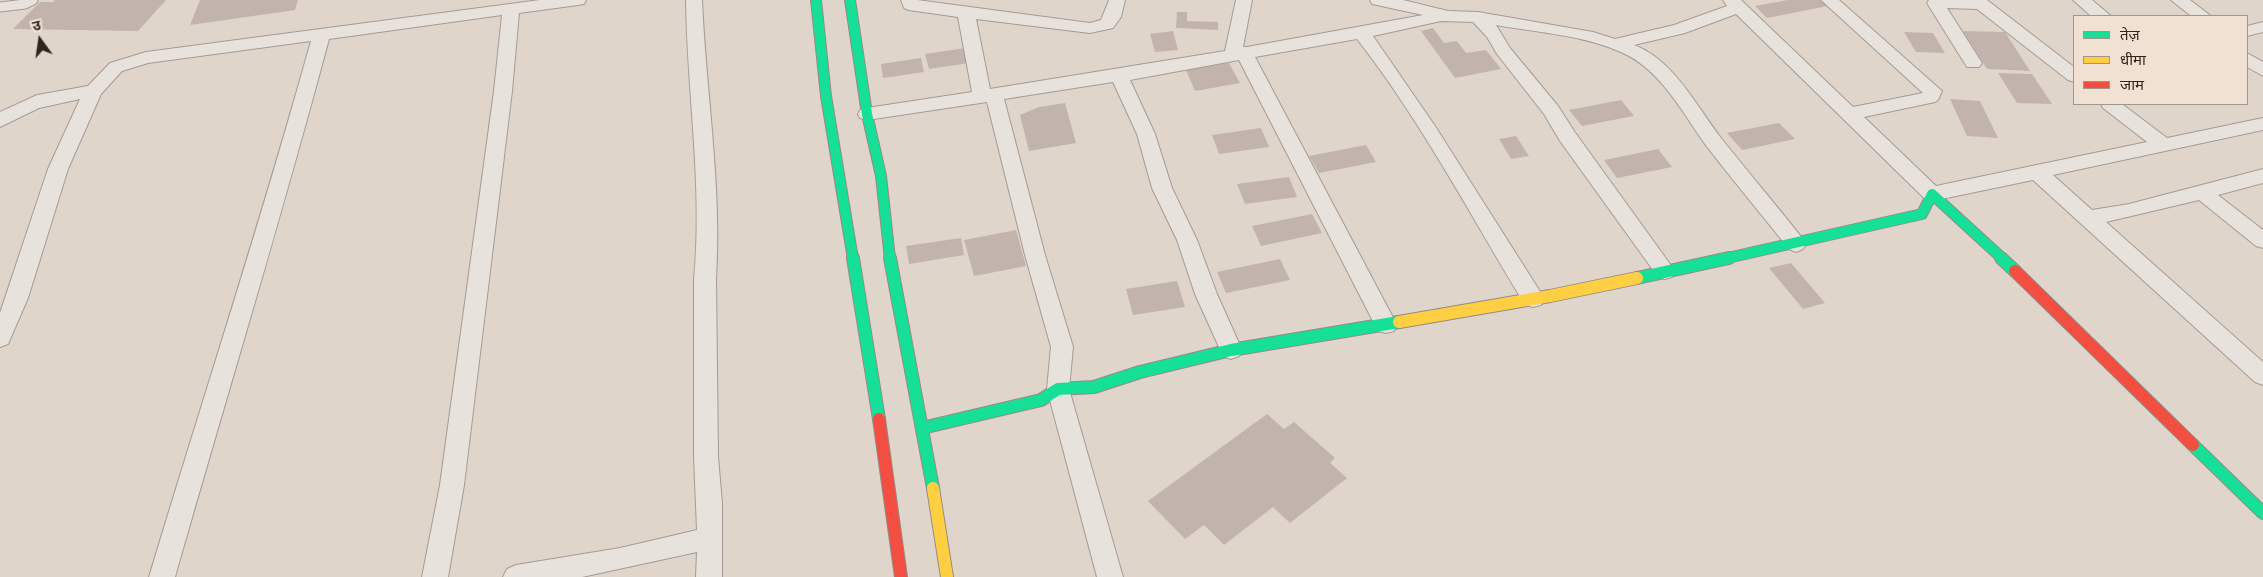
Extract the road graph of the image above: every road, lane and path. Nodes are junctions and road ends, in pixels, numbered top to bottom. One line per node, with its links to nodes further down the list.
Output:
1 (33, 0): 18 (lane)
2 (578, 0): 19 (street)
3 (694, 0): 61 (street)
4 (816, 0): 66 (street)
5 (850, 0): 40 (street)
6 (909, 0): 20 (street)
7 (1011, 0): 25 (street)
8 (1117, 0): 25 (street)
9 (1244, 0): 31 (street)
10 (1378, 0): 23 (street)
11 (1829, 0): 41 (street)
12 (2006, 0): 17 (street)
13 (2081, 0): 21 (street)
14 (2179, 0): 22 (street)
15 (1934, 2): 17 (street); 33 (street)
16 (1735, 4): 30 (street); 41 (street)
17 (1981, 4): 34 (street)
18 (0, 7)
19 (511, 8): 29 (street); 63 (street)
20 (966, 13): 25 (street); 38 (street)
21 (2101, 15)
22 (2201, 15)
23 (1455, 16): 24 (street); 28 (street)
24 (1478, 17): 30 (street); 52 (street)
25 (1004, 18)
26 (2263, 27): 27 (street)
27 (2248, 31)
28 (1361, 32): 31 (street); 53 (street)
29 (321, 35): 37 (street); 62 (street)
30 (1617, 44): 51 (street)
31 (1239, 53): 36 (street); 54 (street)
32 (2248, 60): 35 (street)
33 (1973, 63)
34 (2071, 70)
35 (2263, 70)
36 (1119, 75): 38 (street); 56 (street)
37 (93, 91): 42 (street); 55 (street)
38 (988, 95): 40 (street); 58 (street)
39 (2111, 105): 44 (street)
40 (867, 114): 59 (street)
41 (1850, 114): 48 (street)
42 (0, 121)
43 (2261, 126): 44 (street)
44 (2163, 145): 45 (street)
45 (2037, 172): 48 (street); 49 (street)
46 (2263, 176): 47 (street)
47 (2202, 192): 49 (street); 50 (street)
48 (1932, 194): 51 (street); 60 (street)
49 (2090, 218): 57 (street)
50 (2263, 241)
51 (1796, 244): 52 (street)
52 (1665, 270): 53 (street)
53 (1533, 299): 54 (street)
54 (1386, 325): 56 (street)
55 (0, 338)
56 (1231, 350): 58 (street)
57 (2263, 376)
58 (1058, 389): 59 (street); 68 (street)
59 (922, 428): 67 (street)
60 (2263, 513)
61 (710, 538): 64 (street); 65 (street)
62 (162, 577)
63 (435, 577)
64 (516, 577)
65 (709, 577)
66 (902, 577)
67 (947, 577)
68 (1110, 577)

